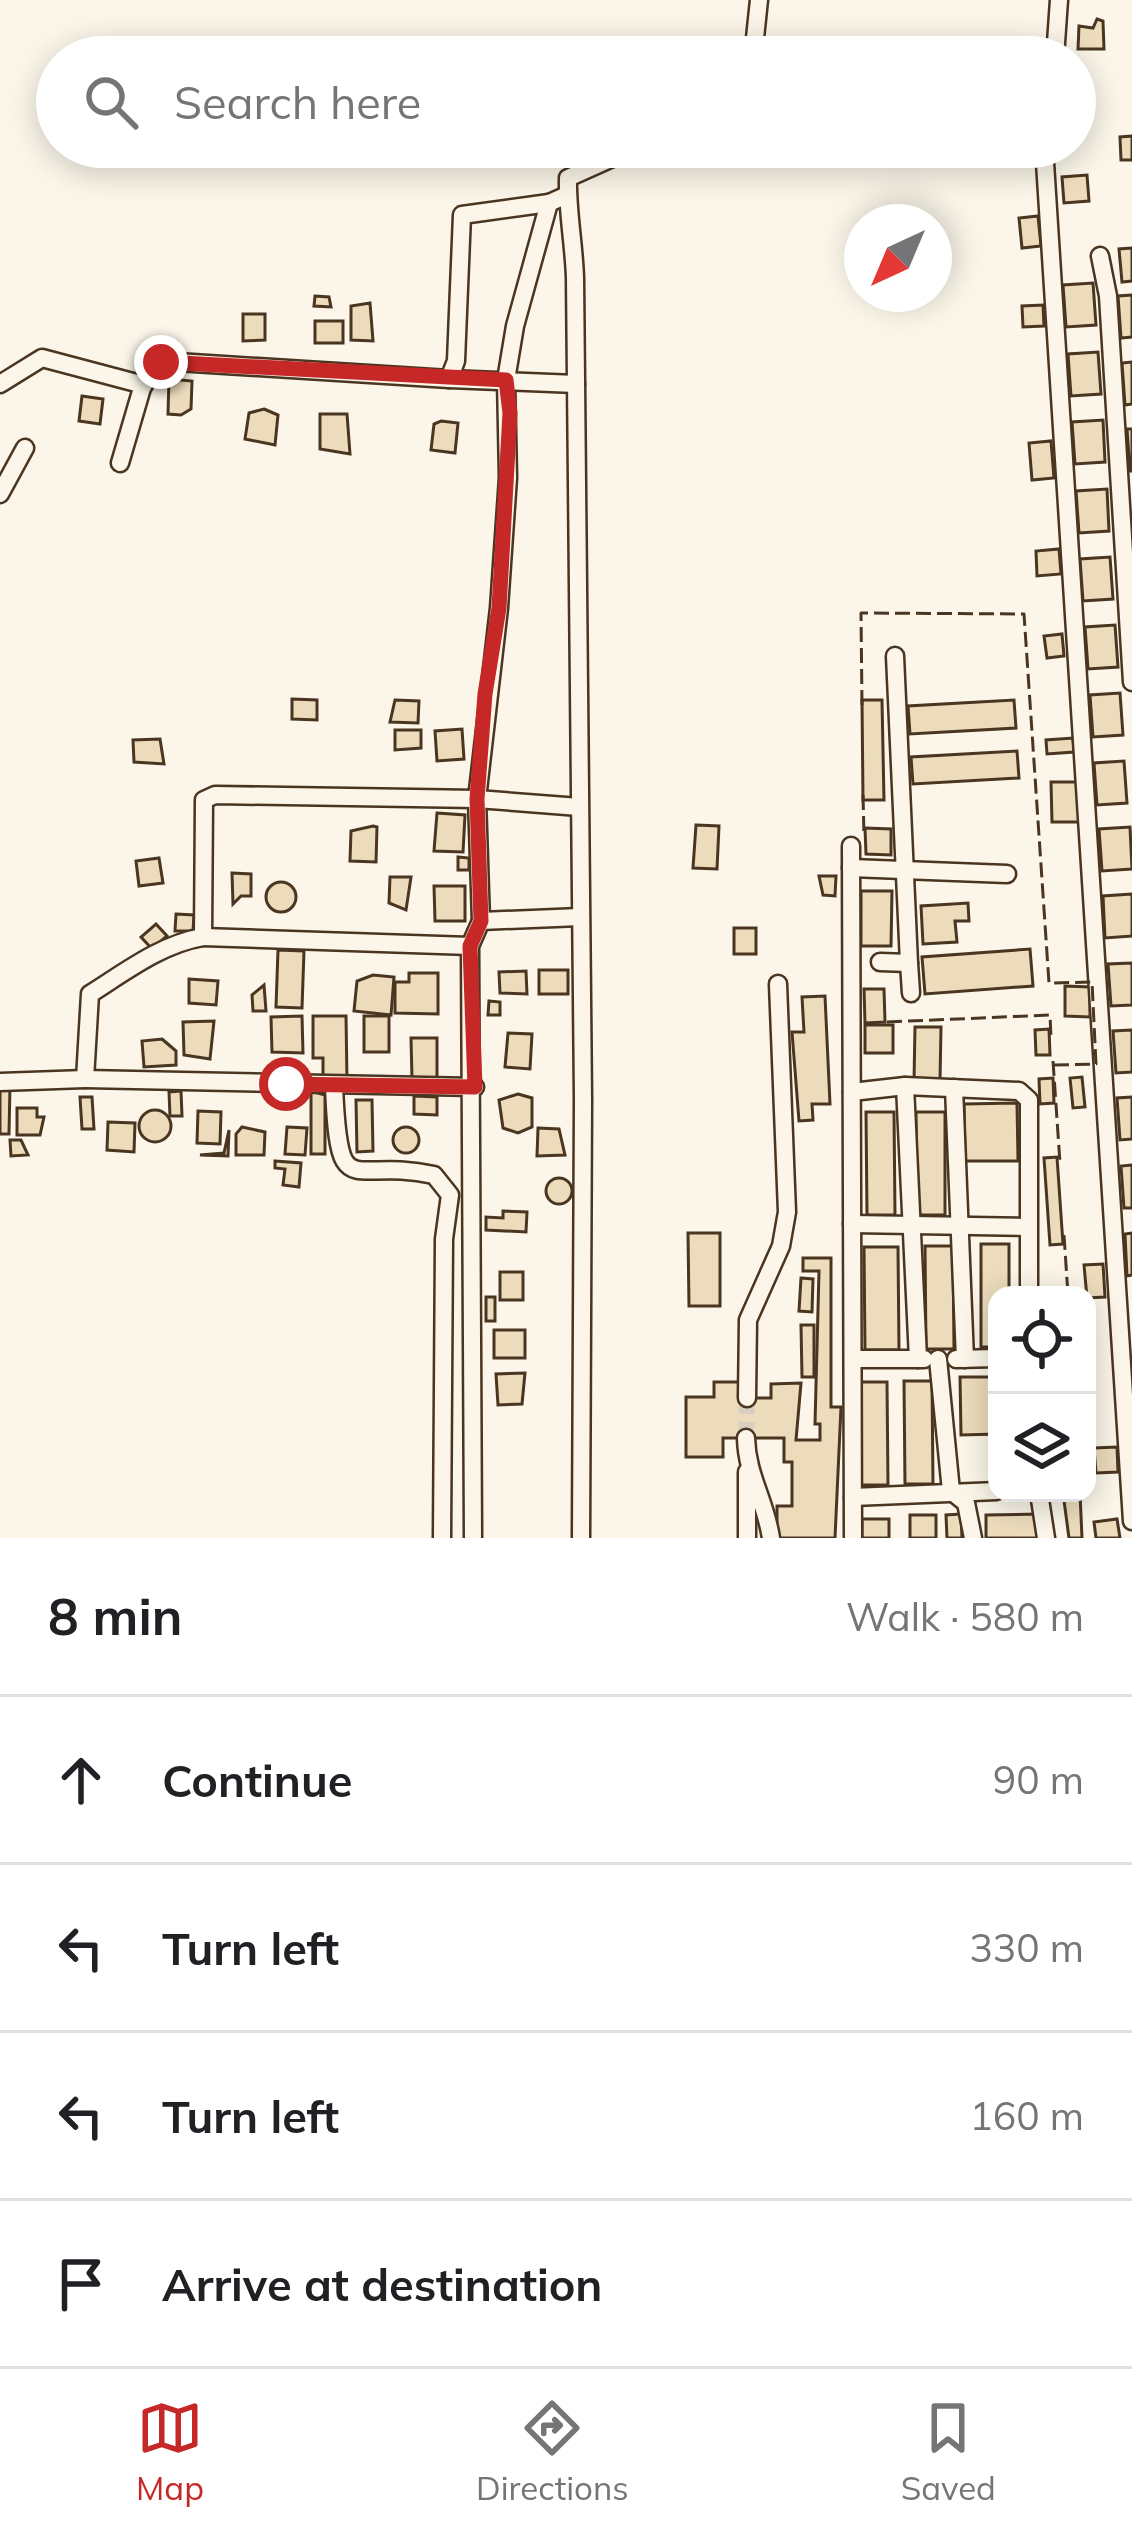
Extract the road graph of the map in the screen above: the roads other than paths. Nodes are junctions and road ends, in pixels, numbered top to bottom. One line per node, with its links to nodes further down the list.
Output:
1 (759, 0): 3 (street)
2 (1059, 0): 4 (street)
3 (755, 36)
4 (1056, 36)
5 (590, 168): 7 (street)
6 (1045, 168): 62 (street)
7 (567, 194): 8 (street); 13 (street)
8 (549, 203): 10 (street); 11 (street)
9 (1100, 256): 19 (street)
10 (449, 379): 11 (street); 14 (street)
11 (506, 380): 13 (street); 20 (street)
12 (0, 384): 14 (street)
13 (576, 384): 21 (street)
14 (144, 386): 16 (street)
15 (26, 448): 17 (street)
16 (120, 463)
17 (0, 494)
18 (895, 656): 24 (street)
19 (1132, 682)
20 (477, 799): 21 (street); 27 (street); 28 (street)
21 (579, 807): 26 (street)
22 (851, 845): 23 (street)
23 (851, 868): 24 (street); 40 (street)
24 (906, 870): 25 (street); 31 (street)
25 (1006, 874)
26 (580, 917): 27 (street); 65 (street)
27 (481, 921): 29 (street)
28 (202, 937): 29 (street); 34 (street)
29 (470, 946): 38 (street)
30 (880, 962): 31 (street)
31 (909, 964): 33 (street)
32 (778, 984): 54 (street)
33 (911, 993)
34 (85, 1078): 35 (street); 36 (street)
35 (0, 1082)
36 (334, 1086): 38 (street); 46 (street)
37 (905, 1086): 39 (street); 40 (street); 43 (street)
38 (475, 1087): 41 (street)
39 (954, 1088): 44 (street); 45 (street)
40 (852, 1092): 42 (street)
41 (474, 1191): 46 (street); 55 (street)
42 (853, 1224): 43 (street); 49 (street)
43 (910, 1224): 44 (street); 50 (street)
44 (960, 1224): 45 (street); 52 (street)
45 (1027, 1227): 47 (street)
46 (444, 1230): 53 (street)
47 (1029, 1286)
48 (988, 1358): 52 (street)
49 (853, 1359): 50 (street); 60 (street)
50 (918, 1359): 51 (street)
51 (938, 1359): 52 (street); 59 (street)
52 (965, 1359)
53 (446, 1368): 55 (street); 63 (street)
54 (748, 1398)
55 (473, 1407): 64 (street)
56 (746, 1438): 57 (street)
57 (747, 1472): 66 (street); 67 (street)
58 (988, 1491): 59 (street)
59 (951, 1492): 60 (street); 69 (street)
60 (853, 1497): 68 (street)
61 (1040, 1502): 70 (street)
62 (1132, 1521)
63 (442, 1538)
64 (473, 1538)
65 (581, 1538)
66 (747, 1538)
67 (771, 1538)
68 (854, 1538)
69 (974, 1538)
70 (1046, 1538)

